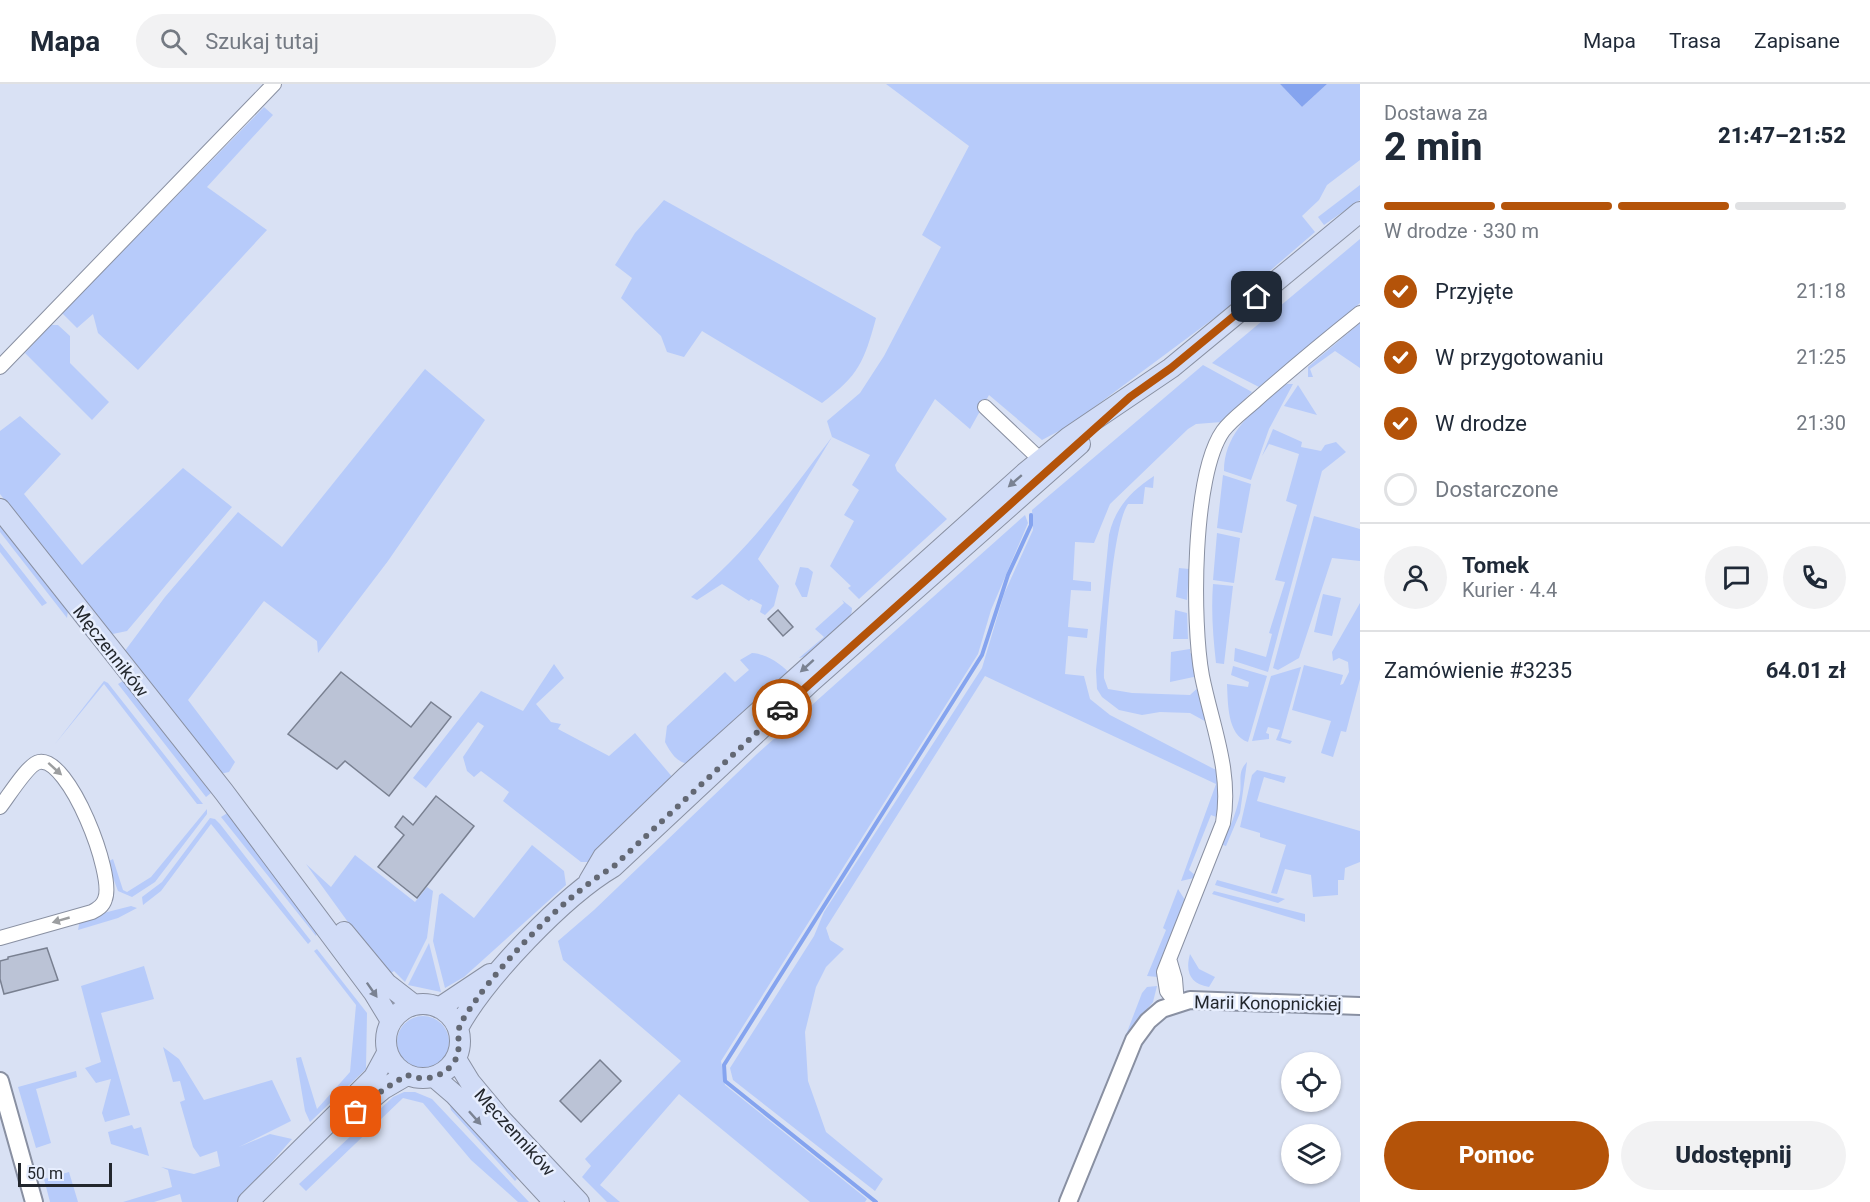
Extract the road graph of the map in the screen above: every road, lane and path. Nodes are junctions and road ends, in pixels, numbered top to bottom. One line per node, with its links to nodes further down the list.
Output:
1 (274, 84): 4 (street)
2 (1360, 212): 6 (main road)
3 (1360, 313): 12 (street)
4 (0, 367)
5 (985, 407): 6 (street)
6 (1046, 465): 11 (main road)
7 (0, 509): 8 (main road, Męczenników)
8 (224, 792): 13 (main road, Męczenników); 16 (main road, Męczenników, one-way to 16)
9 (0, 807): 10 (street, one-way to 10)
10 (0, 938)
11 (500, 968): 15 (main road); 17 (main road)
12 (1177, 1004): 14 (street, Marii Konopnickiej); 28 (street)
13 (414, 1005): 15 (main road); 16 (main road)
14 (1360, 1006)
15 (439, 1008): 17 (main road)
16 (391, 1021): 18 (main road)
17 (458, 1028): 19 (main road)
18 (387, 1053): 20 (main road); 24 (main road)
19 (456, 1059): 21 (main road); 27 (main road, Męczenników)
20 (407, 1075): 21 (main road); 25 (main road)
21 (434, 1077): 26 (main road, Męczenników, one-way to 26)
22 (0, 1081): 23 (street)
23 (34, 1202)
24 (248, 1202)
25 (262, 1202)
26 (554, 1202)
27 (579, 1202)
28 (1068, 1202)

